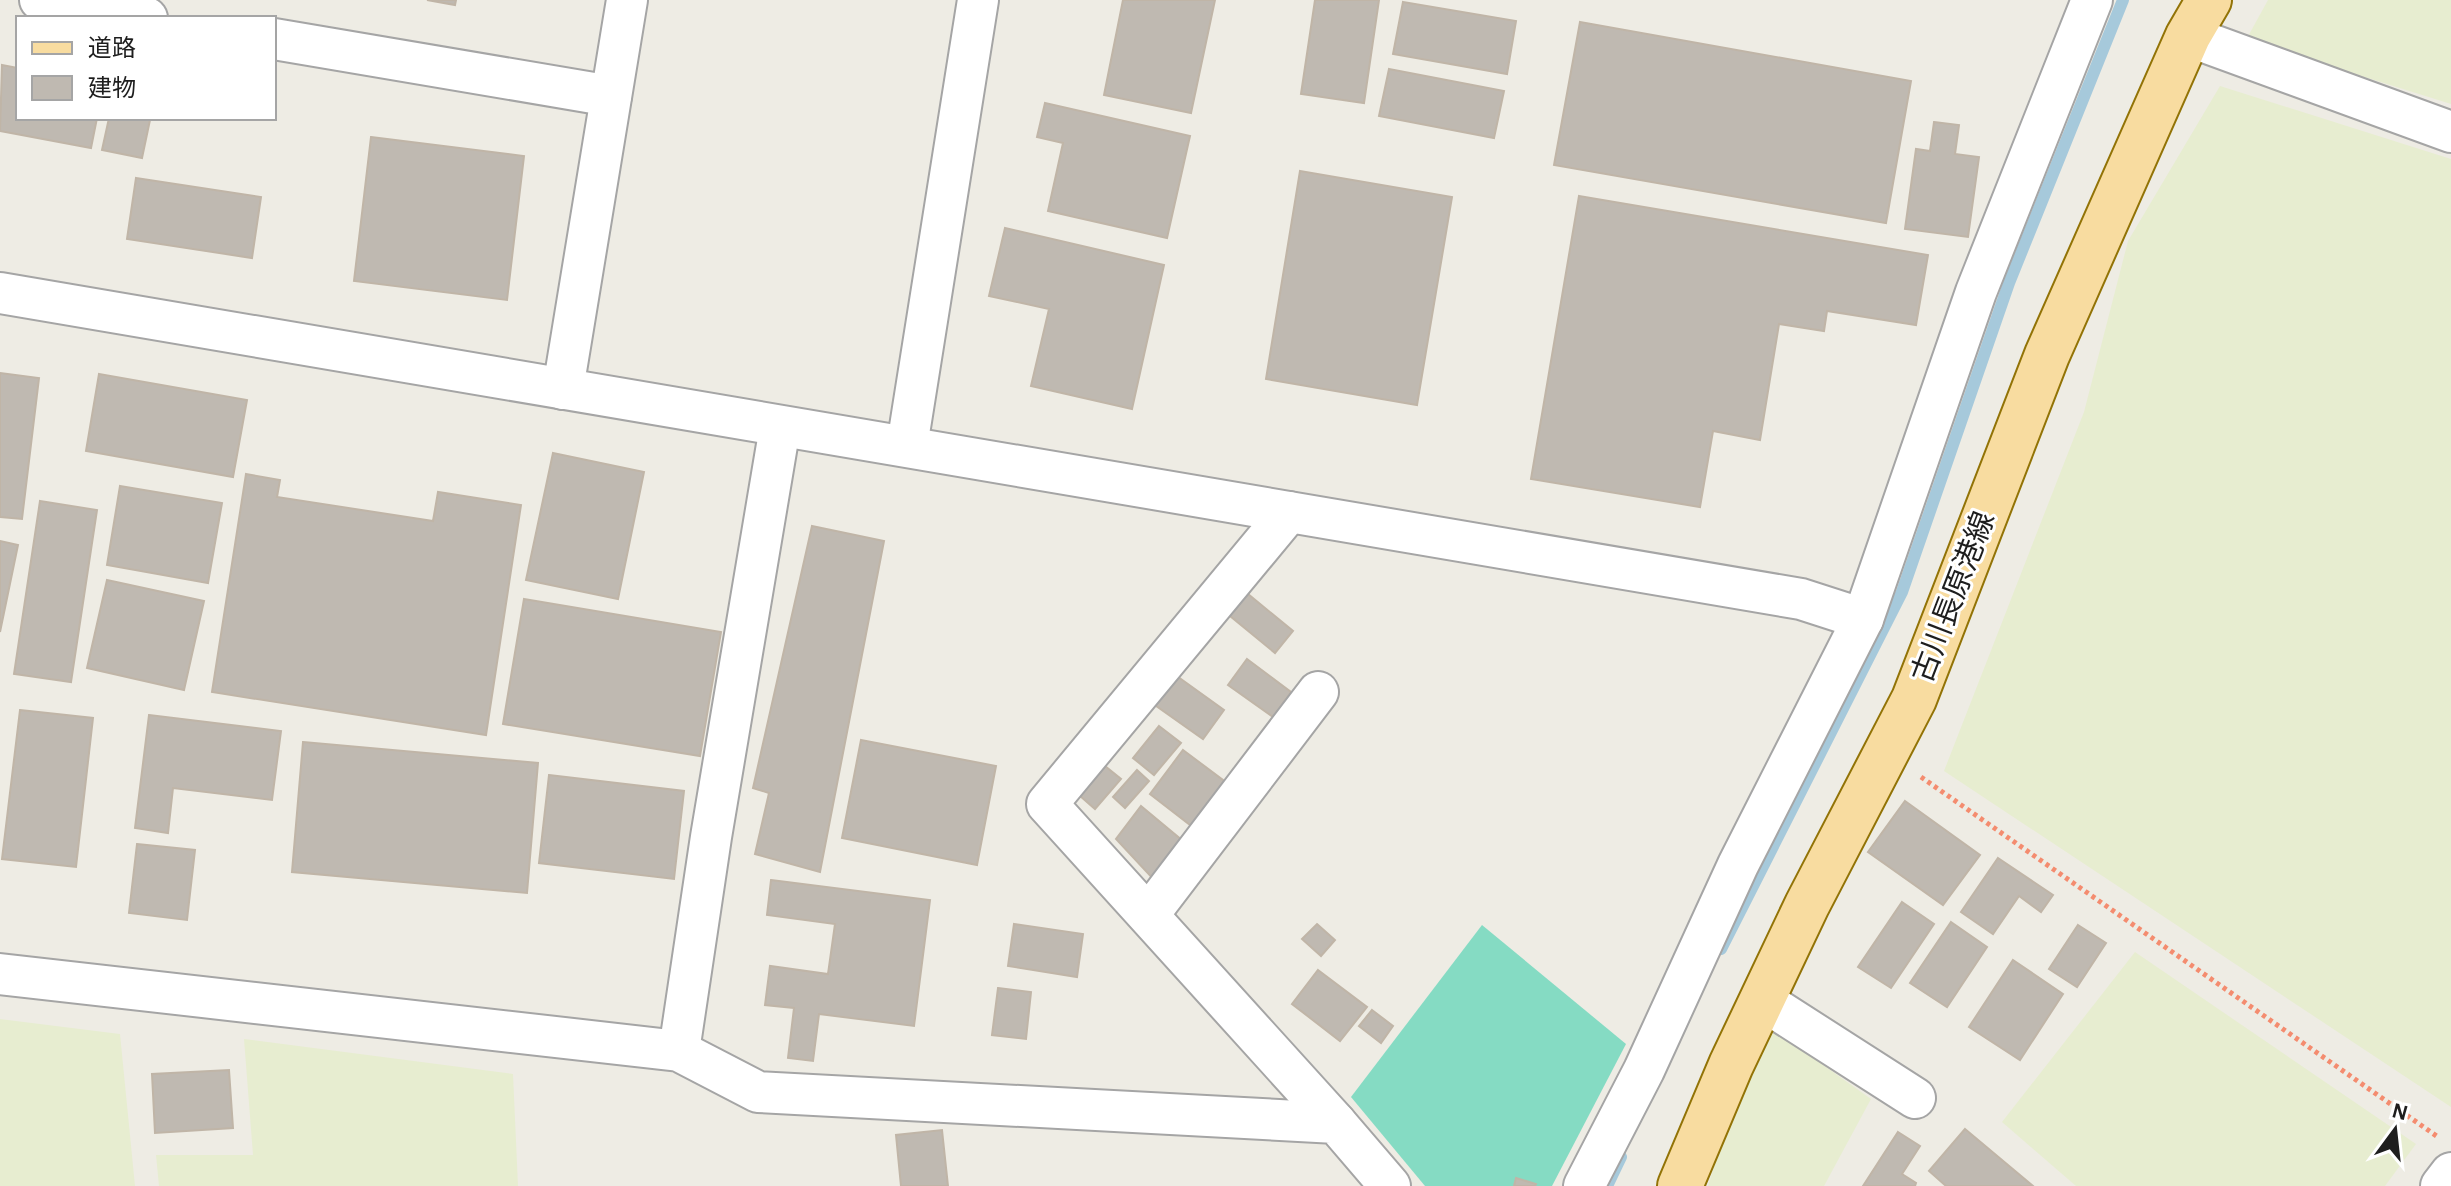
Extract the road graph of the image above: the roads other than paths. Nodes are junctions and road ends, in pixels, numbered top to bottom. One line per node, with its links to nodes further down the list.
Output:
1 (40, 0): 5 (street)
2 (627, 0): 8 (street)
3 (978, 0): 13 (street)
4 (2092, 0): 15 (street)
5 (135, 16)
6 (2199, 18): 9 (street); 19 (main road, 古川長原港線)
7 (276, 39): 8 (street)
8 (611, 96): 11 (street)
9 (2451, 132)
10 (0, 293): 11 (street)
11 (563, 389): 12 (street)
12 (780, 427): 13 (street); 20 (street)
13 (907, 446): 14 (street)
14 (1289, 512): 15 (street); 17 (street)
15 (1863, 619): 25 (street)
16 (1318, 692): 17 (street)
17 (1149, 914): 22 (street)
18 (0, 974): 20 (street)
19 (1762, 1000): 21 (street); 26 (main road, 古川長原港線)
20 (679, 1051): 22 (street)
21 (1915, 1098)
22 (1336, 1123): 24 (street)
23 (2451, 1173): 27 (street)
24 (1390, 1186)
25 (1584, 1186)
26 (1680, 1186)
27 (2441, 1186)

